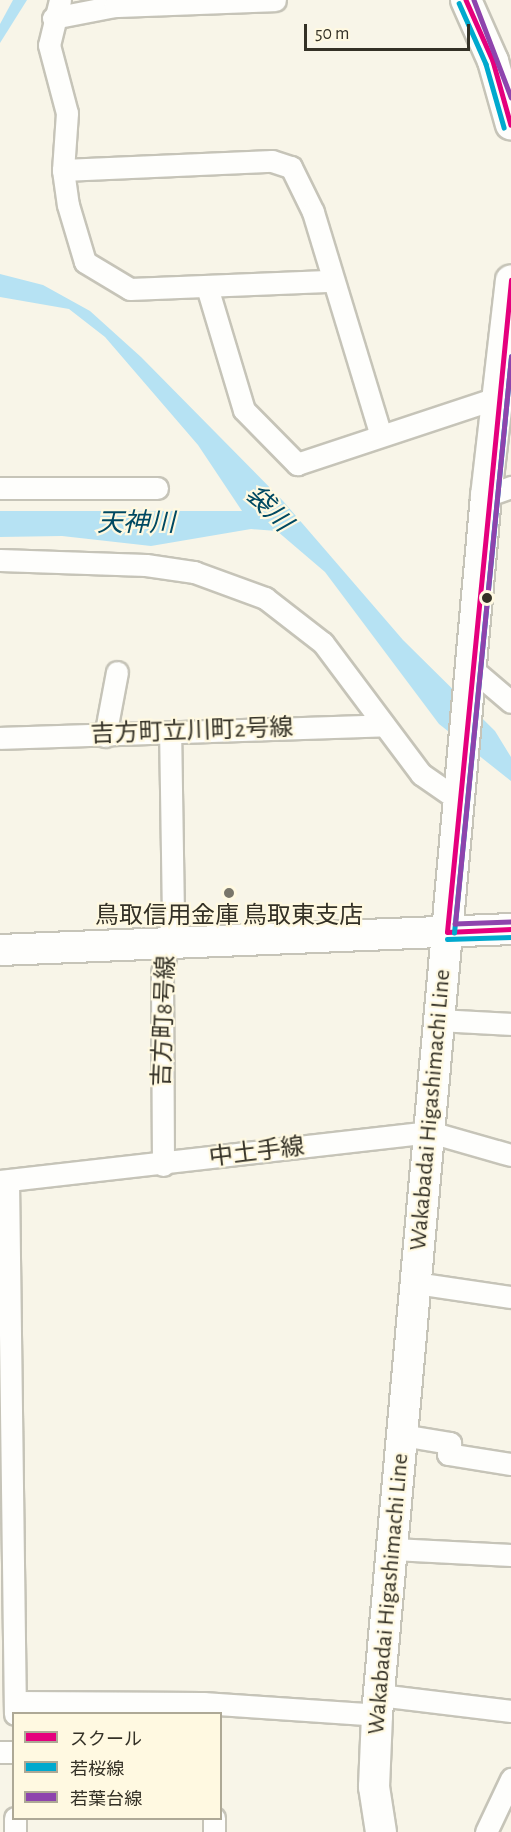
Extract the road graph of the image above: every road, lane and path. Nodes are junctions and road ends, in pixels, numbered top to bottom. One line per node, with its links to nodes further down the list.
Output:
1 (275, 0): 3 (street)
2 (466, 0): 4 (main road)
3 (57, 9): 5 (street)
4 (511, 125)
5 (63, 170): 7 (street); 8 (street)
6 (511, 280): 9 (main road, Wakabadai Higashimachi Line)
7 (333, 281): 8 (street); 10 (street)
8 (207, 287): 10 (street)
9 (496, 398): 10 (street); 13 (main road, Wakabadai Higashimachi Line)
10 (380, 432)
11 (0, 488): 12 (street)
12 (157, 488)
13 (499, 492): 16 (main road, Wakabadai Higashimachi Line)
14 (0, 560): 18 (street)
15 (117, 672): 20 (street)
16 (471, 676): 17 (street); 22 (main road, Wakabadai Higashimachi Line)
17 (511, 702)
18 (384, 724): 19 (street, 吉方町立川町2号線); 22 (street)
19 (170, 735): 20 (street, 吉方町立川町2号線); 25 (street, 吉方町8号線)
20 (105, 736): 21 (street, 吉方町立川町2号線)
21 (0, 738)
22 (460, 793): 24 (main road, Wakabadai Higashimachi Line)
23 (511, 929): 24 (main road)
24 (447, 932): 25 (main road); 27 (main road, Wakabadai Higashimachi Line)
25 (167, 945): 26 (main road); 31 (street, 吉方町8号線)
26 (0, 950)
27 (439, 1020): 28 (street); 29 (main road, Wakabadai Higashimachi Line)
28 (511, 1024)
29 (430, 1132): 30 (street, 中土手線); 31 (street, 中土手線); 33 (main road, Wakabadai Higashimachi Line)
30 (511, 1155)
31 (163, 1165): 32 (street, 中土手線)
32 (4, 1181): 40 (street)
33 (415, 1283): 34 (street); 35 (main road, Wakabadai Higashimachi Line)
34 (511, 1297)
35 (402, 1435): 36 (street); 37 (main road, Wakabadai Higashimachi Line)
36 (511, 1464)
37 (393, 1549): 38 (street); 39 (main road, Wakabadai Higashimachi Line)
38 (511, 1555)
39 (378, 1705): 41 (street); 42 (street); 44 (main road, Wakabadai Higashimachi Line)
40 (15, 1708): 41 (street)
41 (203, 1708)
42 (511, 1711)
43 (511, 1779): 45 (street)
44 (381, 1832)
45 (486, 1832)

